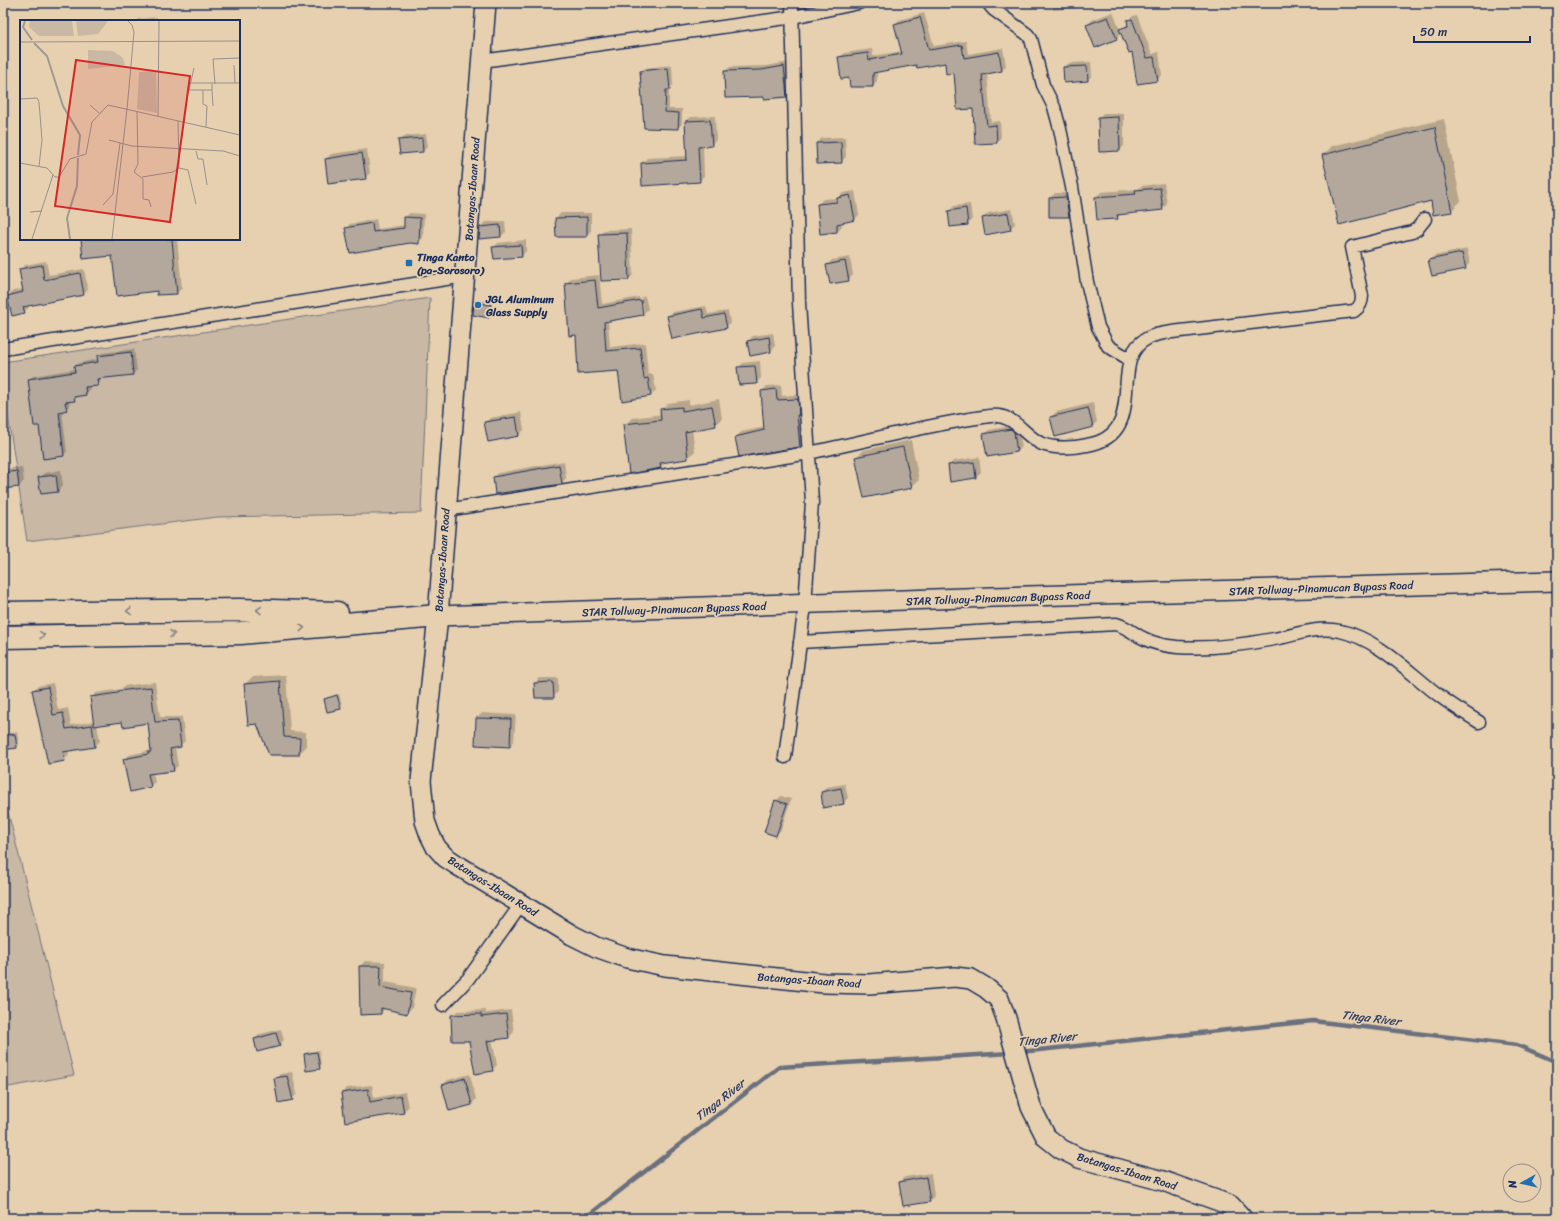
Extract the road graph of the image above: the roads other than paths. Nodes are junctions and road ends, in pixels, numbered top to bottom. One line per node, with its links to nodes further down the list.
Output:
1 (486, 3): 6 (main road, Batangas-Ibaan Road)
2 (792, 3): 5 (street)
3 (859, 3): 5 (street)
4 (988, 3): 10 (street)
5 (793, 17): 6 (street); 11 (street)
6 (482, 61): 8 (main road, Batangas-Ibaan Road)
7 (1425, 219): 10 (street)
8 (465, 276): 9 (street); 12 (main road, Batangas-Ibaan Road)
9 (3, 348)
10 (1129, 359): 11 (street)
11 (809, 453): 12 (street); 14 (street)
12 (446, 510): 16 (main road, Batangas-Ibaan Road)
13 (1557, 581): 14 (main road, STAR Tollway-Pinamucan Bypass Road)
14 (805, 605): 16 (main road, STAR Tollway-Pinamucan Bypass Road); 18 (street)
15 (3, 613): 16 (highway, one-way to 15)
16 (438, 616): 17 (highway, one-way to 16); 21 (main road, Batangas-Ibaan Road)
17 (3, 636)
18 (800, 642): 19 (street); 20 (street)
19 (1479, 722)
20 (785, 757)
21 (522, 904): 22 (street); 23 (main road, Batangas-Ibaan Road)
22 (443, 1005)
23 (1242, 1218)

